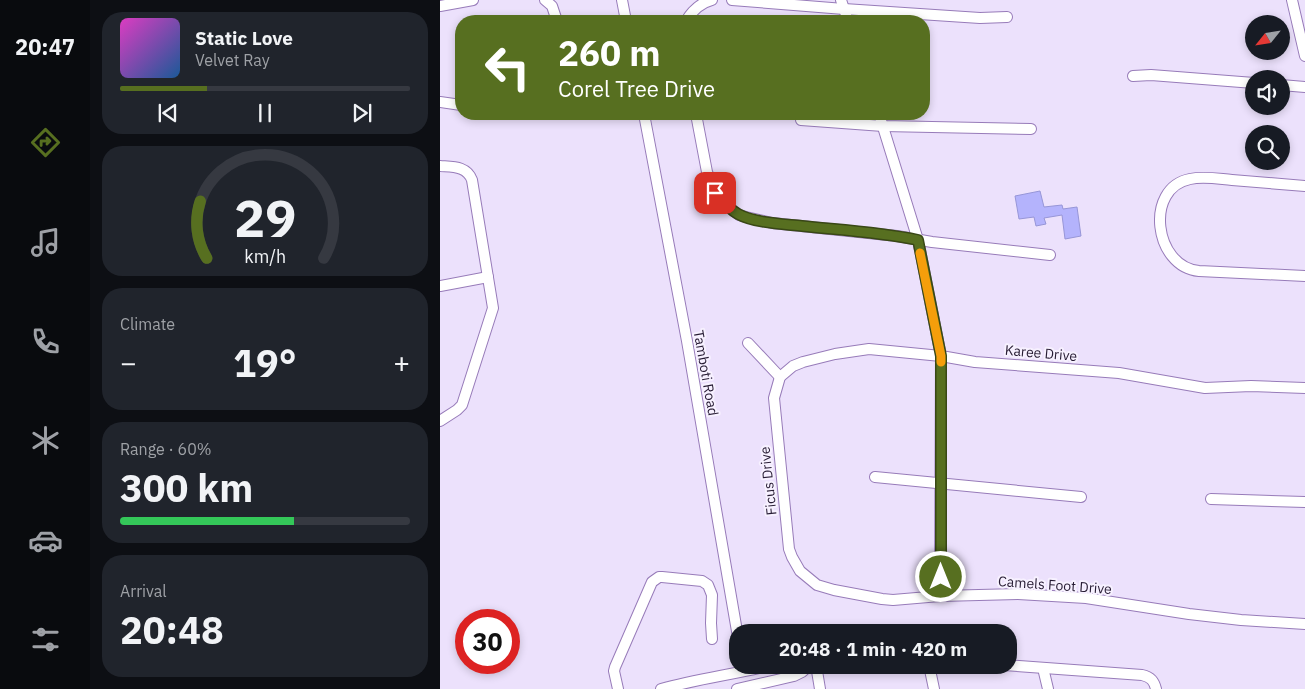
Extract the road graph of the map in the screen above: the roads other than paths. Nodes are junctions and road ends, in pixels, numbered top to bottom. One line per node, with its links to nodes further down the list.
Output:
1 (473, 0): 8 (street)
2 (545, 0): 9 (street)
3 (622, 0): 10 (street)
4 (712, 0): 11 (street)
5 (732, 0): 7 (street)
6 (1292, 0): 13 (street)
7 (843, 5): 12 (street)
8 (440, 6)
9 (555, 15)
10 (625, 15)
11 (690, 15)
12 (1007, 17)
13 (1305, 56)
14 (1133, 76): 15 (street)
15 (1245, 82)
16 (1290, 86): 17 (street)
17 (1305, 87)
18 (440, 102): 19 (street)
19 (455, 103)
20 (645, 120): 45 (street, Tamboti Road)
21 (697, 120): 28 (street)
22 (801, 120): 24 (street)
23 (881, 120): 24 (street)
24 (883, 126): 25 (street); 28 (street)
25 (1031, 129)
26 (440, 166): 31 (street)
27 (1305, 186): 30 (street)
28 (918, 240): 29 (street); 34 (street)
29 (1050, 255)
30 (1305, 276)
31 (488, 277): 32 (street); 37 (street)
32 (440, 286)
33 (748, 343): 35 (street)
34 (941, 356): 35 (street, Karee Drive); 36 (street, Karee Drive); 39 (street)
35 (780, 377): 43 (street, Ficus Drive)
36 (1305, 388)
37 (440, 421)
38 (875, 477): 39 (street)
39 (940, 484): 40 (street); 44 (street)
40 (1081, 498)
41 (1211, 499): 42 (street)
42 (1305, 502)
43 (806, 578): 44 (street, Camels Foot Drive)
44 (940, 596): 46 (street, Camels Foot Drive)
45 (736, 624)
46 (1305, 624)
47 (712, 640): 56 (street)
48 (1017, 666): 49 (street)
49 (1043, 668): 60 (street); 61 (street)
50 (729, 672): 57 (street)
51 (743, 674): 55 (street)
52 (798, 674): 55 (street)
53 (818, 674): 58 (street)
54 (931, 674): 59 (street)
55 (743, 688)
56 (618, 689)
57 (661, 689)
58 (820, 689)
59 (934, 689)
60 (1048, 689)
61 (1156, 689)

